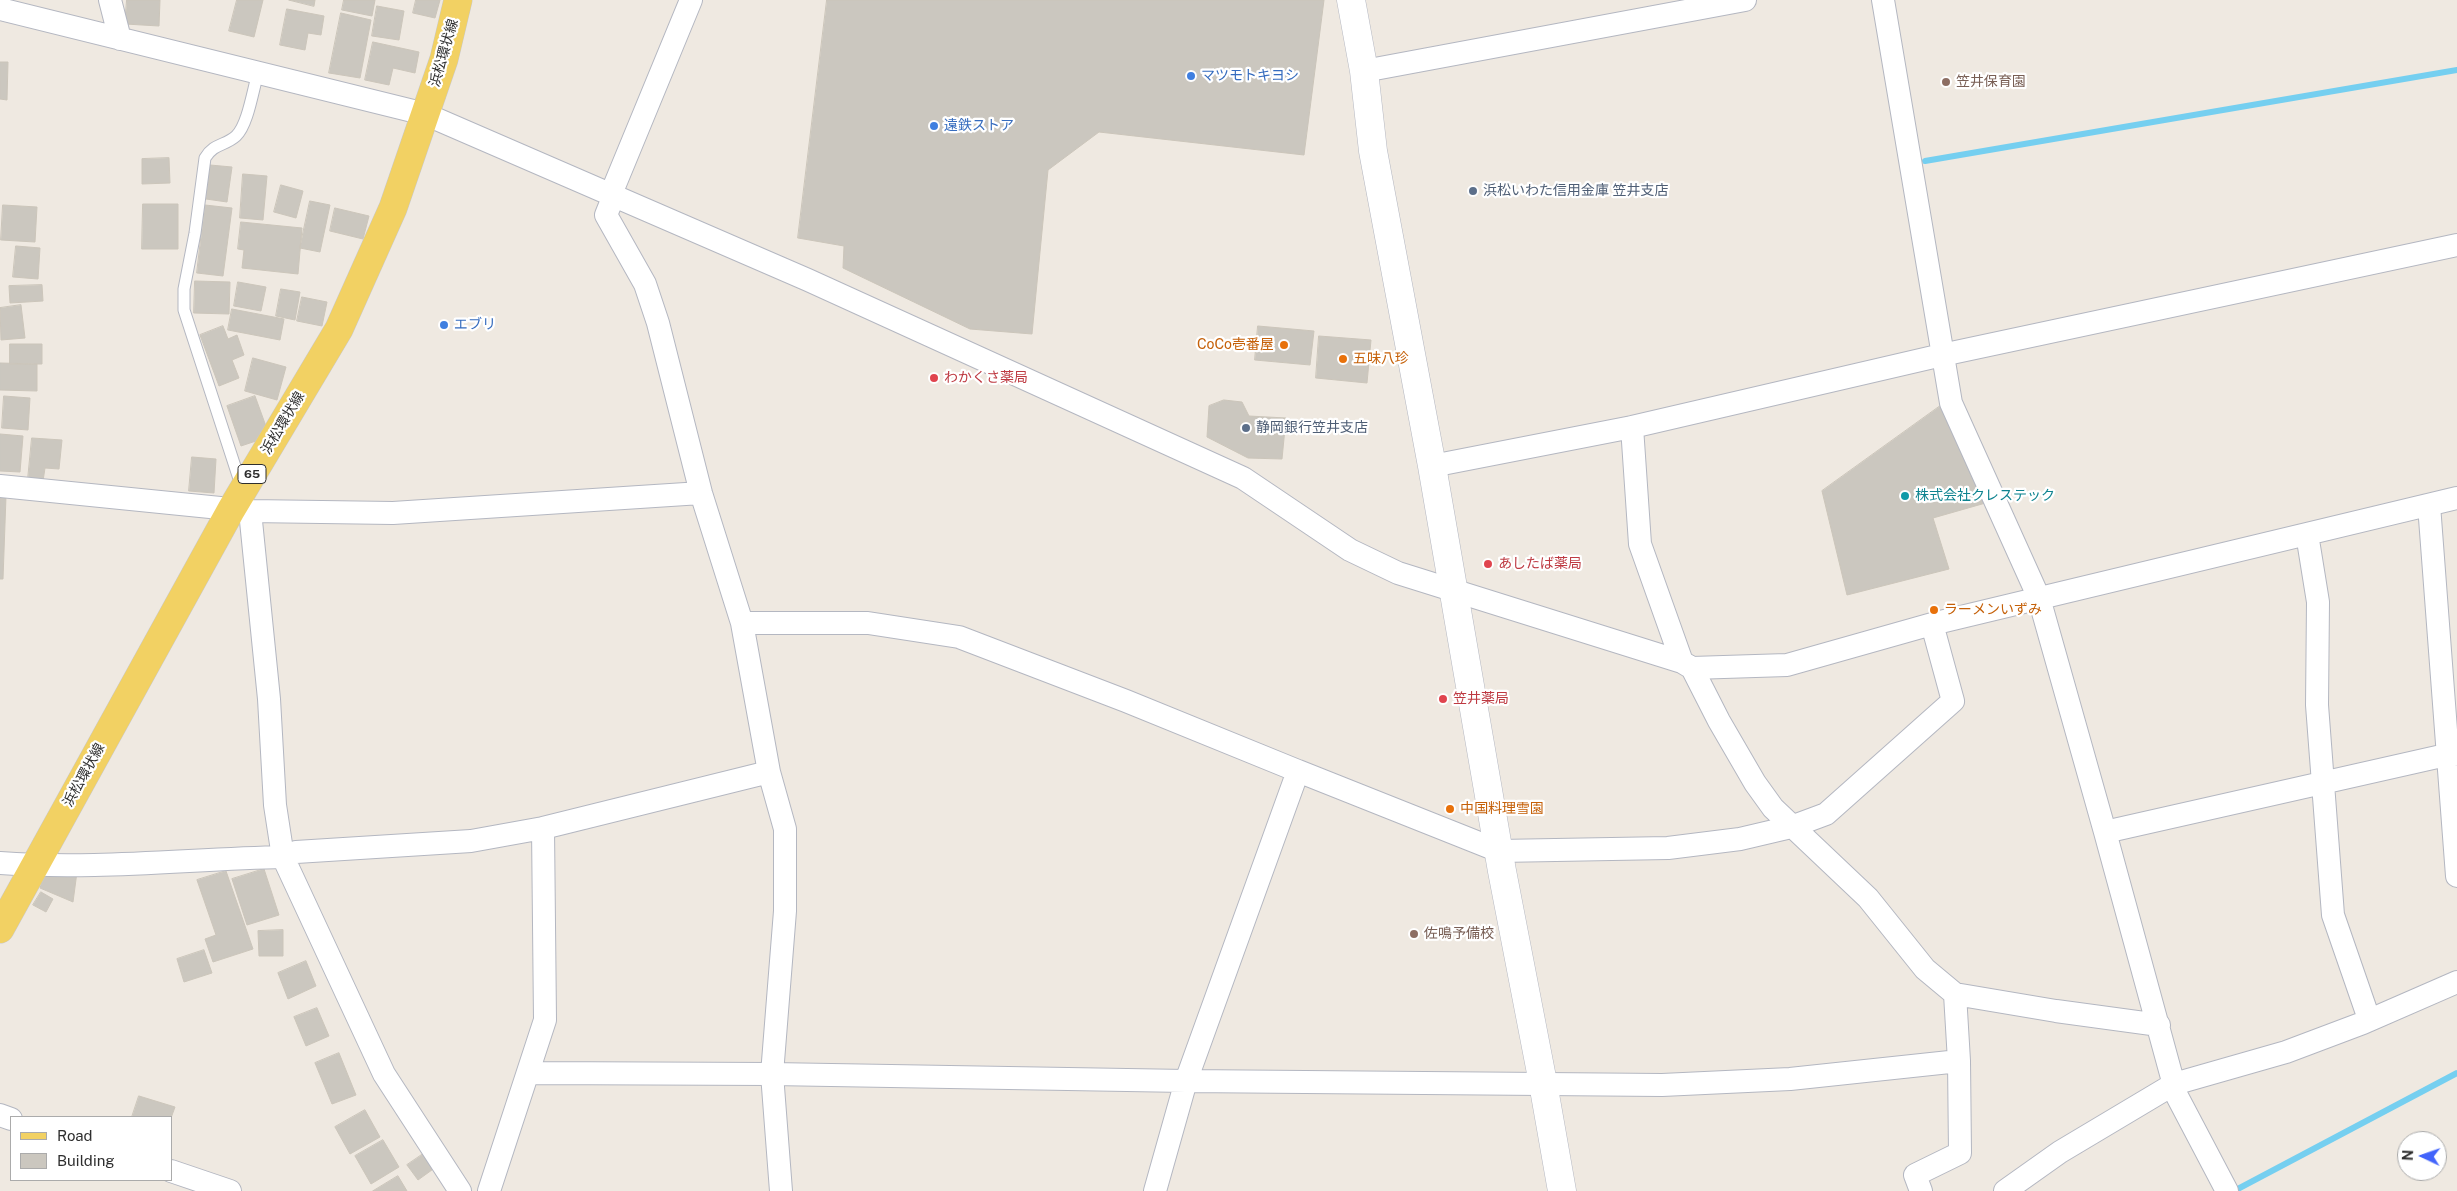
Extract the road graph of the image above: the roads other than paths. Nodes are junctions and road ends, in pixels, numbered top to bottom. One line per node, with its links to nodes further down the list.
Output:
1 (110, 0): 8 (street)
2 (458, 0): 11 (main road, 浜松環状線 / 65)
3 (691, 0): 12 (street)
4 (1351, 0): 9 (street)
5 (1745, 0): 9 (street)
6 (1883, 0): 14 (street)
7 (0, 9): 8 (street)
8 (120, 39): 10 (street)
9 (1364, 71): 16 (street)
10 (258, 72): 11 (street); 20 (lane)
11 (425, 114): 12 (street); 20 (main road, 浜松環状線 / 65)
12 (612, 195): 18 (street); 23 (street)
13 (2457, 245): 14 (street)
14 (1942, 356): 15 (street); 24 (street)
15 (1632, 427): 16 (street); 27 (street)
16 (1432, 466): 23 (street)
17 (0, 486): 20 (street)
18 (701, 493): 20 (street); 25 (street)
19 (2457, 498): 21 (street)
20 (241, 504): 36 (street); 38 (main road, 浜松環状線 / 65)
21 (2429, 505): 22 (street); 28 (street)
22 (2307, 534): 24 (street); 31 (street)
23 (1452, 591): 27 (street); 35 (street)
24 (2039, 598): 26 (street); 34 (street)
25 (742, 623): 29 (street); 30 (street)
26 (1932, 624): 27 (street); 32 (street)
27 (1687, 665): 32 (street)
28 (2452, 754): 31 (street); 39 (street)
29 (1298, 771): 35 (street); 48 (street)
30 (769, 772): 33 (street); 47 (street)
31 (2323, 783): 34 (street); 43 (street)
32 (1791, 827): 35 (street); 42 (street)
33 (543, 828): 36 (street); 46 (street)
34 (2106, 832): 44 (street)
35 (1499, 852): 49 (street)
36 (283, 856): 38 (street); 53 (street)
37 (0, 863): 38 (street)
38 (35, 866): 40 (main road, 浜松環状線 / 65)
39 (2457, 876)
40 (0, 928)
41 (2457, 982): 43 (street)
42 (1954, 994): 44 (street); 45 (street)
43 (2369, 1019): 50 (street)
44 (2159, 1025): 50 (street)
45 (1959, 1061): 49 (street); 58 (street)
46 (529, 1072): 47 (street); 54 (street)
47 (772, 1074): 48 (street); 55 (street)
48 (1186, 1081): 49 (street); 56 (street)
49 (1543, 1083): 57 (street)
50 (2174, 1084): 59 (street); 60 (street)
51 (172, 1171): 52 (street)
52 (230, 1191)
53 (460, 1191)
54 (489, 1191)
55 (781, 1191)
56 (1155, 1191)
57 (1562, 1191)
58 (1921, 1191)
59 (2005, 1191)
60 (2227, 1191)

